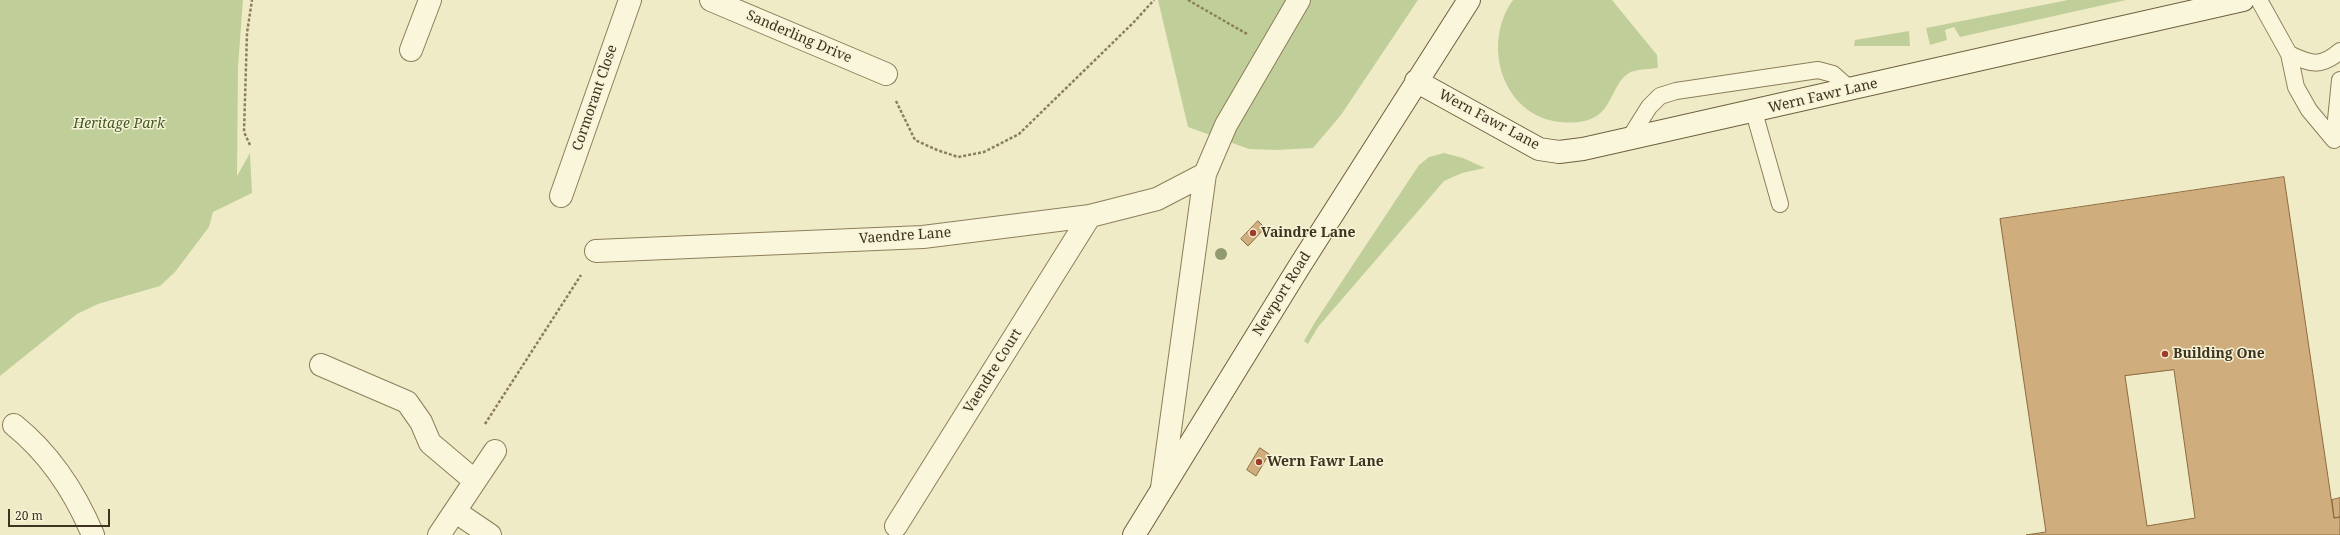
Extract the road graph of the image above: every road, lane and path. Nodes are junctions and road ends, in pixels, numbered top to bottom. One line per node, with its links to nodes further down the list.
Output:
1 (252, 0): 21 (path)
2 (430, 0): 12 (street)
3 (630, 0): 23 (street, Cormorant Close)
4 (711, 0): 15 (street, Sanderling Drive)
5 (1154, 0): 15 (path)
6 (1188, 0): 11 (path)
7 (1299, 0): 11 (street, Newport Road)
8 (1469, 0): 17 (street, Newport Road)
9 (2243, 0): 18 (street, Wern Fawr Lane)
10 (2259, 0): 14 (lane)
11 (1270, 48): 22 (street, Newport Road)
12 (411, 50)
13 (2340, 51): 14 (lane)
14 (2289, 54): 16 (lane)
15 (886, 74)
16 (2340, 80)
17 (1416, 81): 20 (street, Wern Fawr Lane); 32 (street, Newport Road)
18 (1851, 90): 19 (street, Wern Fawr Lane); 20 (lane)
19 (1754, 112): 20 (street, Wern Fawr Lane); 24 (lane)
20 (1629, 139)
21 (250, 145)
22 (1205, 174): 25 (street, Vaendre Lane); 32 (street, Newport Road)
23 (561, 196)
24 (1780, 204)
25 (1090, 216): 26 (street, Vaendre Lane); 34 (street, Vaendre Court)
26 (596, 251): 29 (path)
27 (320, 365): 31 (street)
28 (14, 425): 35 (street)
29 (482, 429)
30 (495, 451): 31 (street)
31 (475, 482): 33 (street)
32 (1162, 488): 38 (street, Newport Road)
33 (456, 512): 36 (street); 37 (street)
34 (896, 526)
35 (93, 535)
36 (439, 535)
37 (490, 535)
38 (1134, 535)

